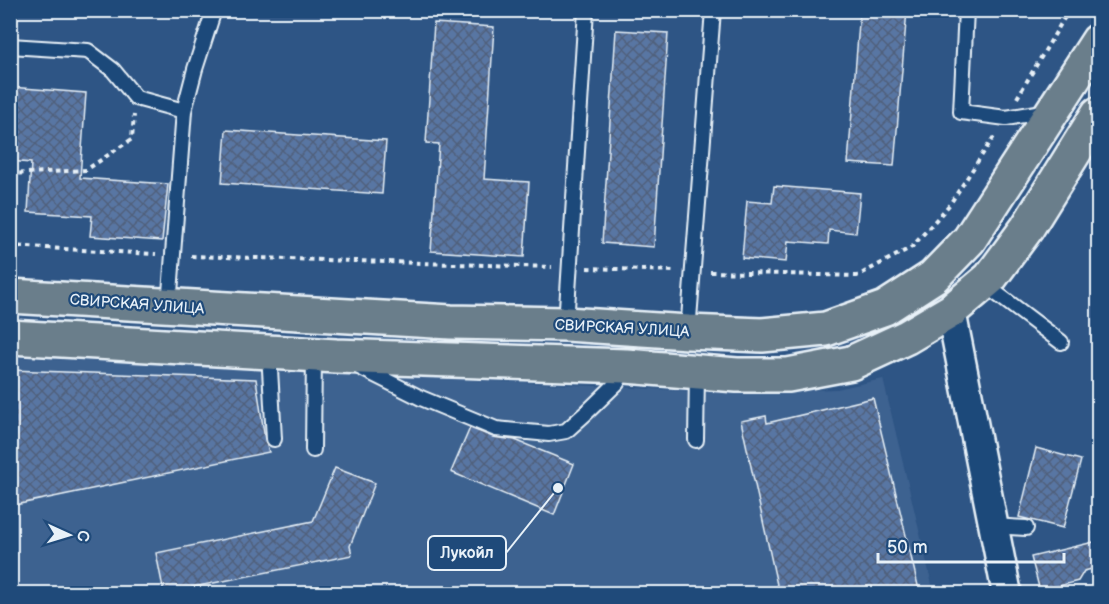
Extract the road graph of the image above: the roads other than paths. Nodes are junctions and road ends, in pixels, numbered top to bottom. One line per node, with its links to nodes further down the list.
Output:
1 (214, 10): 8 (lane)
2 (586, 10): 14 (lane)
3 (713, 10): 15 (lane)
4 (966, 10): 7 (lane)
5 (1098, 41): 7 (highway, СВИРСКАЯ УЛИЦА)
6 (10, 46): 8 (lane)
7 (1054, 110): 15 (highway, СВИРСКАЯ УЛИЦА)
8 (184, 111): 12 (lane)
9 (1095, 128): 10 (highway)
10 (984, 283): 13 (highway); 17 (lane)
11 (10, 296): 12 (highway, СВИРСКАЯ УЛИЦА)
12 (169, 306): 14 (highway, СВИРСКАЯ УЛИЦА)
13 (951, 312): 21 (highway); 25 (street)
14 (566, 324): 15 (highway, СВИРСКАЯ УЛИЦА)
15 (688, 332)
16 (10, 337): 18 (highway)
17 (1061, 342)
18 (269, 352): 19 (highway); 22 (lane)
19 (325, 355): 20 (highway); 20 (lane); 24 (lane)
20 (626, 366): 21 (highway)
21 (697, 372): 23 (lane)
22 (274, 439)
23 (696, 440)
24 (313, 450)
25 (993, 526): 26 (lane); 27 (street)
26 (1026, 528)
27 (1007, 594)

